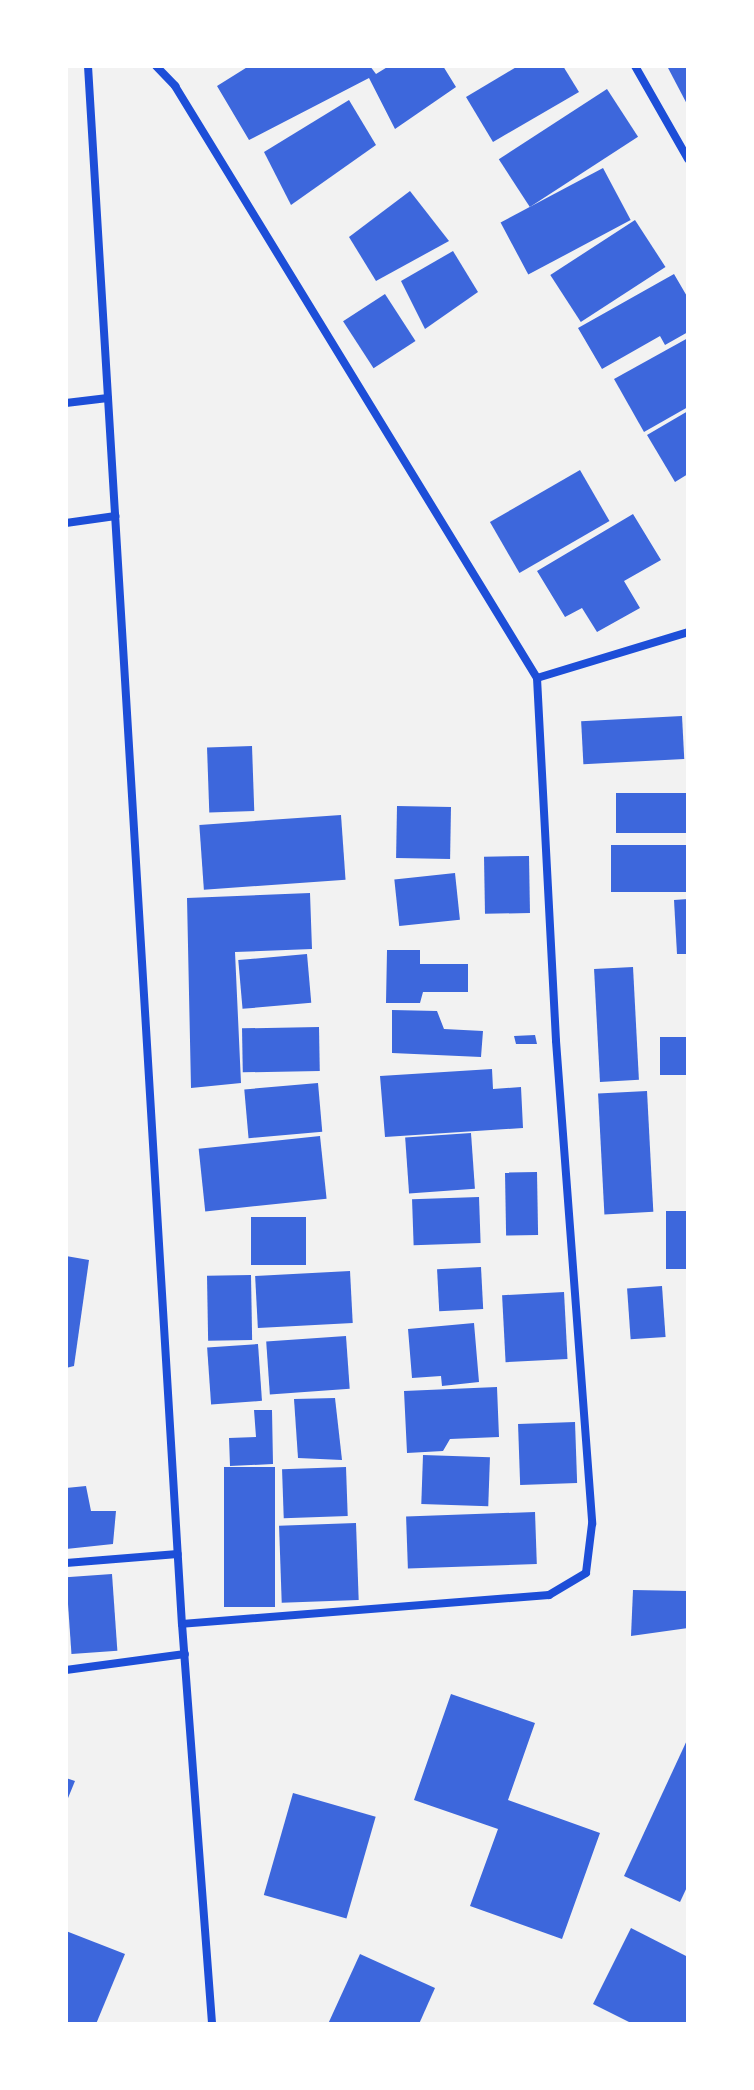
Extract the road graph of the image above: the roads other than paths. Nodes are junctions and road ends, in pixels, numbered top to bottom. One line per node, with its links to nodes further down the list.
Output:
1 (88, 66): 5 (street)
2 (156, 66): 10 (street)
3 (635, 66): 4 (street)
4 (688, 159)
5 (108, 398): 6 (street); 7 (street)
6 (66, 403)
7 (116, 516): 8 (street); 11 (street)
8 (66, 523)
9 (688, 632): 10 (street)
10 (537, 678): 13 (street)
11 (178, 1554): 12 (street); 13 (street)
12 (66, 1563)
13 (182, 1624): 14 (street)
14 (185, 1654): 15 (street); 16 (street)
15 (66, 1670)
16 (212, 2024)

